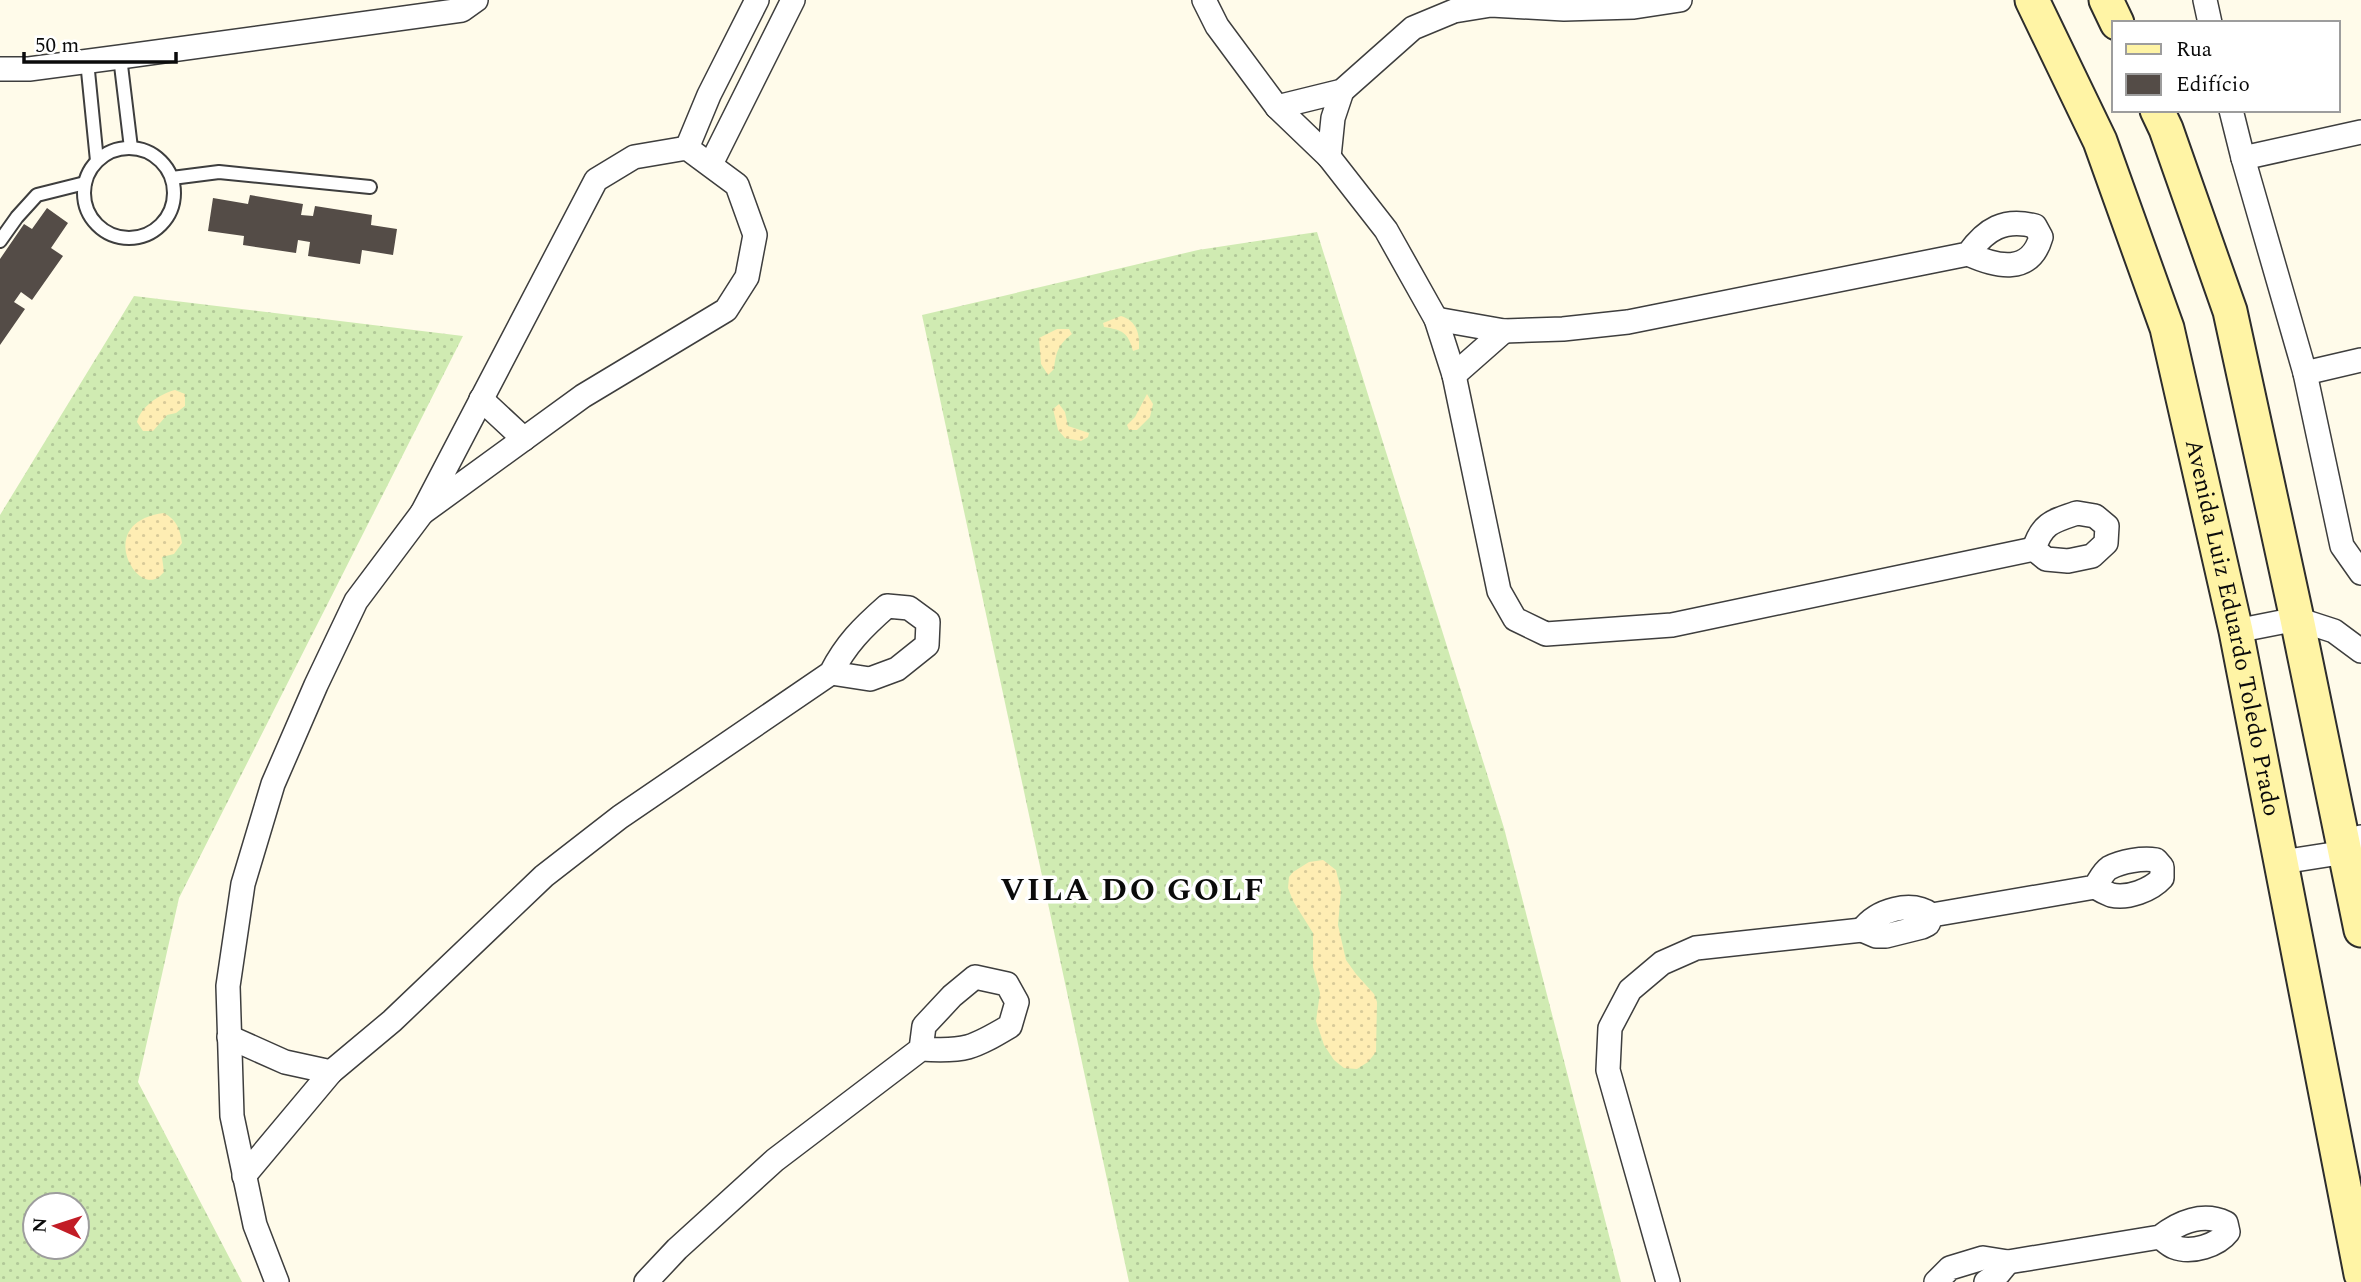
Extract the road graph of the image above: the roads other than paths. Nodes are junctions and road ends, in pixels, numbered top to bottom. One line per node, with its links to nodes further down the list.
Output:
1 (476, 0): 11 (street)
2 (757, 0): 20 (street)
3 (793, 0): 24 (street)
4 (1204, 0): 15 (street)
5 (1680, 0): 14 (street)
6 (2032, 0): 41 (main road, Avenida Luiz Eduardo Toledo Prado)
7 (2106, 0): 9 (main road)
8 (2205, 0): 10 (street)
9 (2116, 21)
10 (2210, 21)
11 (120, 57): 12 (street); 19 (lane)
12 (87, 61): 13 (street); 23 (lane)
13 (0, 69)
14 (1342, 91): 15 (street); 21 (street)
15 (1277, 107): 21 (street)
16 (2158, 112): 40 (main road)
17 (2232, 112): 22 (street)
18 (2361, 132): 22 (street)
19 (131, 148): 23 (lane); 25 (lane)
20 (687, 148): 24 (street); 35 (street)
21 (1329, 157): 30 (street)
22 (2243, 158): 33 (street)
23 (97, 161): 26 (lane)
24 (711, 164): 36 (street)
25 (172, 178): 26 (lane); 27 (lane)
26 (85, 183): 28 (lane)
27 (370, 187)
28 (0, 242)
29 (1968, 254): 31 (street)
30 (1436, 319): 31 (street); 34 (street)
31 (1504, 331): 34 (street)
32 (2361, 360): 33 (street)
33 (2305, 373): 39 (street)
34 (1454, 375): 38 (street)
35 (481, 399): 36 (street); 37 (street)
36 (524, 439): 37 (street)
37 (422, 513): 48 (street)
38 (2034, 549)
39 (2361, 573)
40 (2297, 620): 41 (street); 42 (street); 44 (main road)
41 (2236, 631): 45 (main road, Avenida Luiz Eduardo Toledo Prado)
42 (2361, 651)
43 (831, 673): 50 (street)
44 (2353, 844): 45 (street); 47 (main road)
45 (2281, 862): 54 (main road, Avenida Luiz Eduardo Toledo Prado)
46 (2095, 887): 57 (street)
47 (2361, 930)
48 (229, 1037): 50 (street); 51 (street)
49 (921, 1049): 56 (street)
50 (331, 1072): 51 (street)
51 (244, 1176): 55 (street)
52 (2160, 1237): 53 (street)
53 (2008, 1262): 58 (street); 59 (street)
54 (2361, 1274)
55 (277, 1282)
56 (646, 1282)
57 (1668, 1282)
58 (1936, 1282)
59 (1986, 1282)

